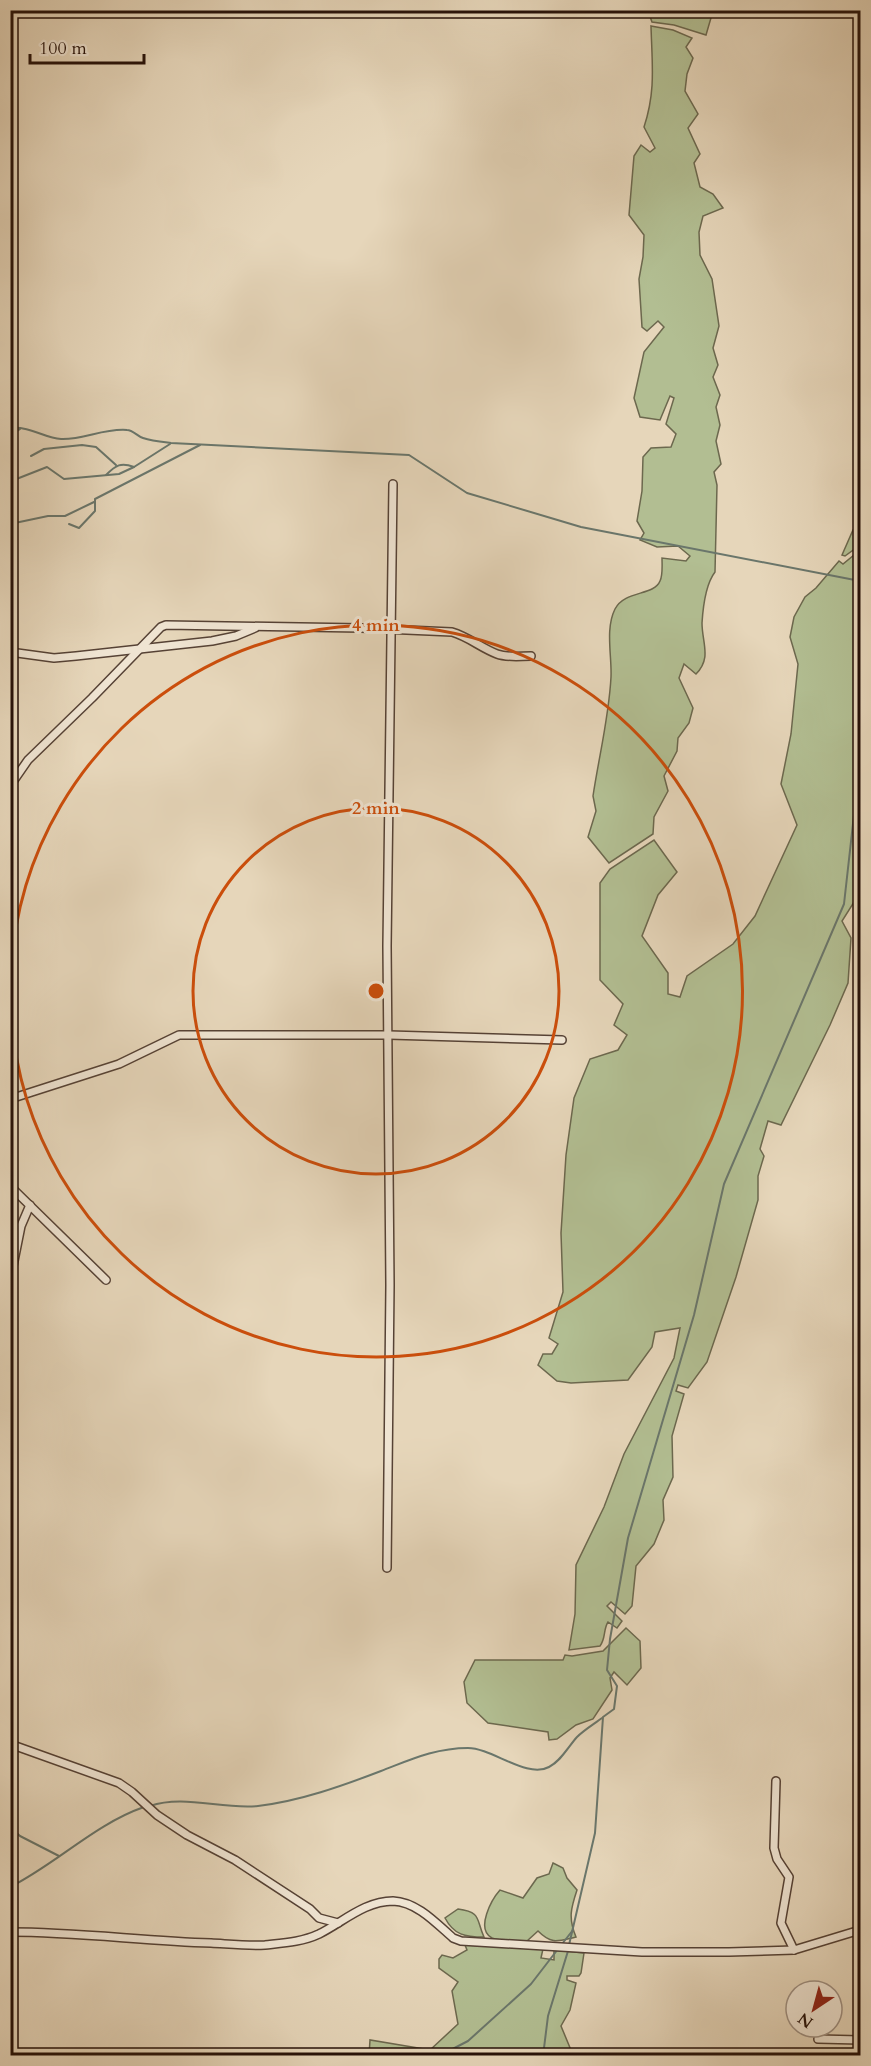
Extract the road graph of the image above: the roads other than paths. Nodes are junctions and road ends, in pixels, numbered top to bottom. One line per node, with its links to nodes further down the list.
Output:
1 (393, 484): 3 (street)
2 (257, 627): 3 (street); 4 (street); 4 (street)
3 (391, 630): 6 (street); 8 (street)
4 (140, 650): 5 (street); 7 (street)
5 (10, 652)
6 (531, 656)
7 (10, 786)
8 (389, 1035): 9 (street); 10 (street); 16 (street)
9 (562, 1040)
10 (10, 1099)
11 (10, 1186): 12 (street)
12 (30, 1205): 13 (street); 14 (street)
13 (13, 1258): 15 (street)
14 (106, 1280)
15 (10, 1281)
16 (387, 1568)
17 (10, 1744): 19 (street)
18 (776, 1781): 22 (street)
19 (338, 1923): 21 (street); 22 (street)
20 (861, 1930): 22 (street)
21 (10, 1932)
22 (794, 1950)
23 (818, 2039): 24 (street)
24 (861, 2040)

